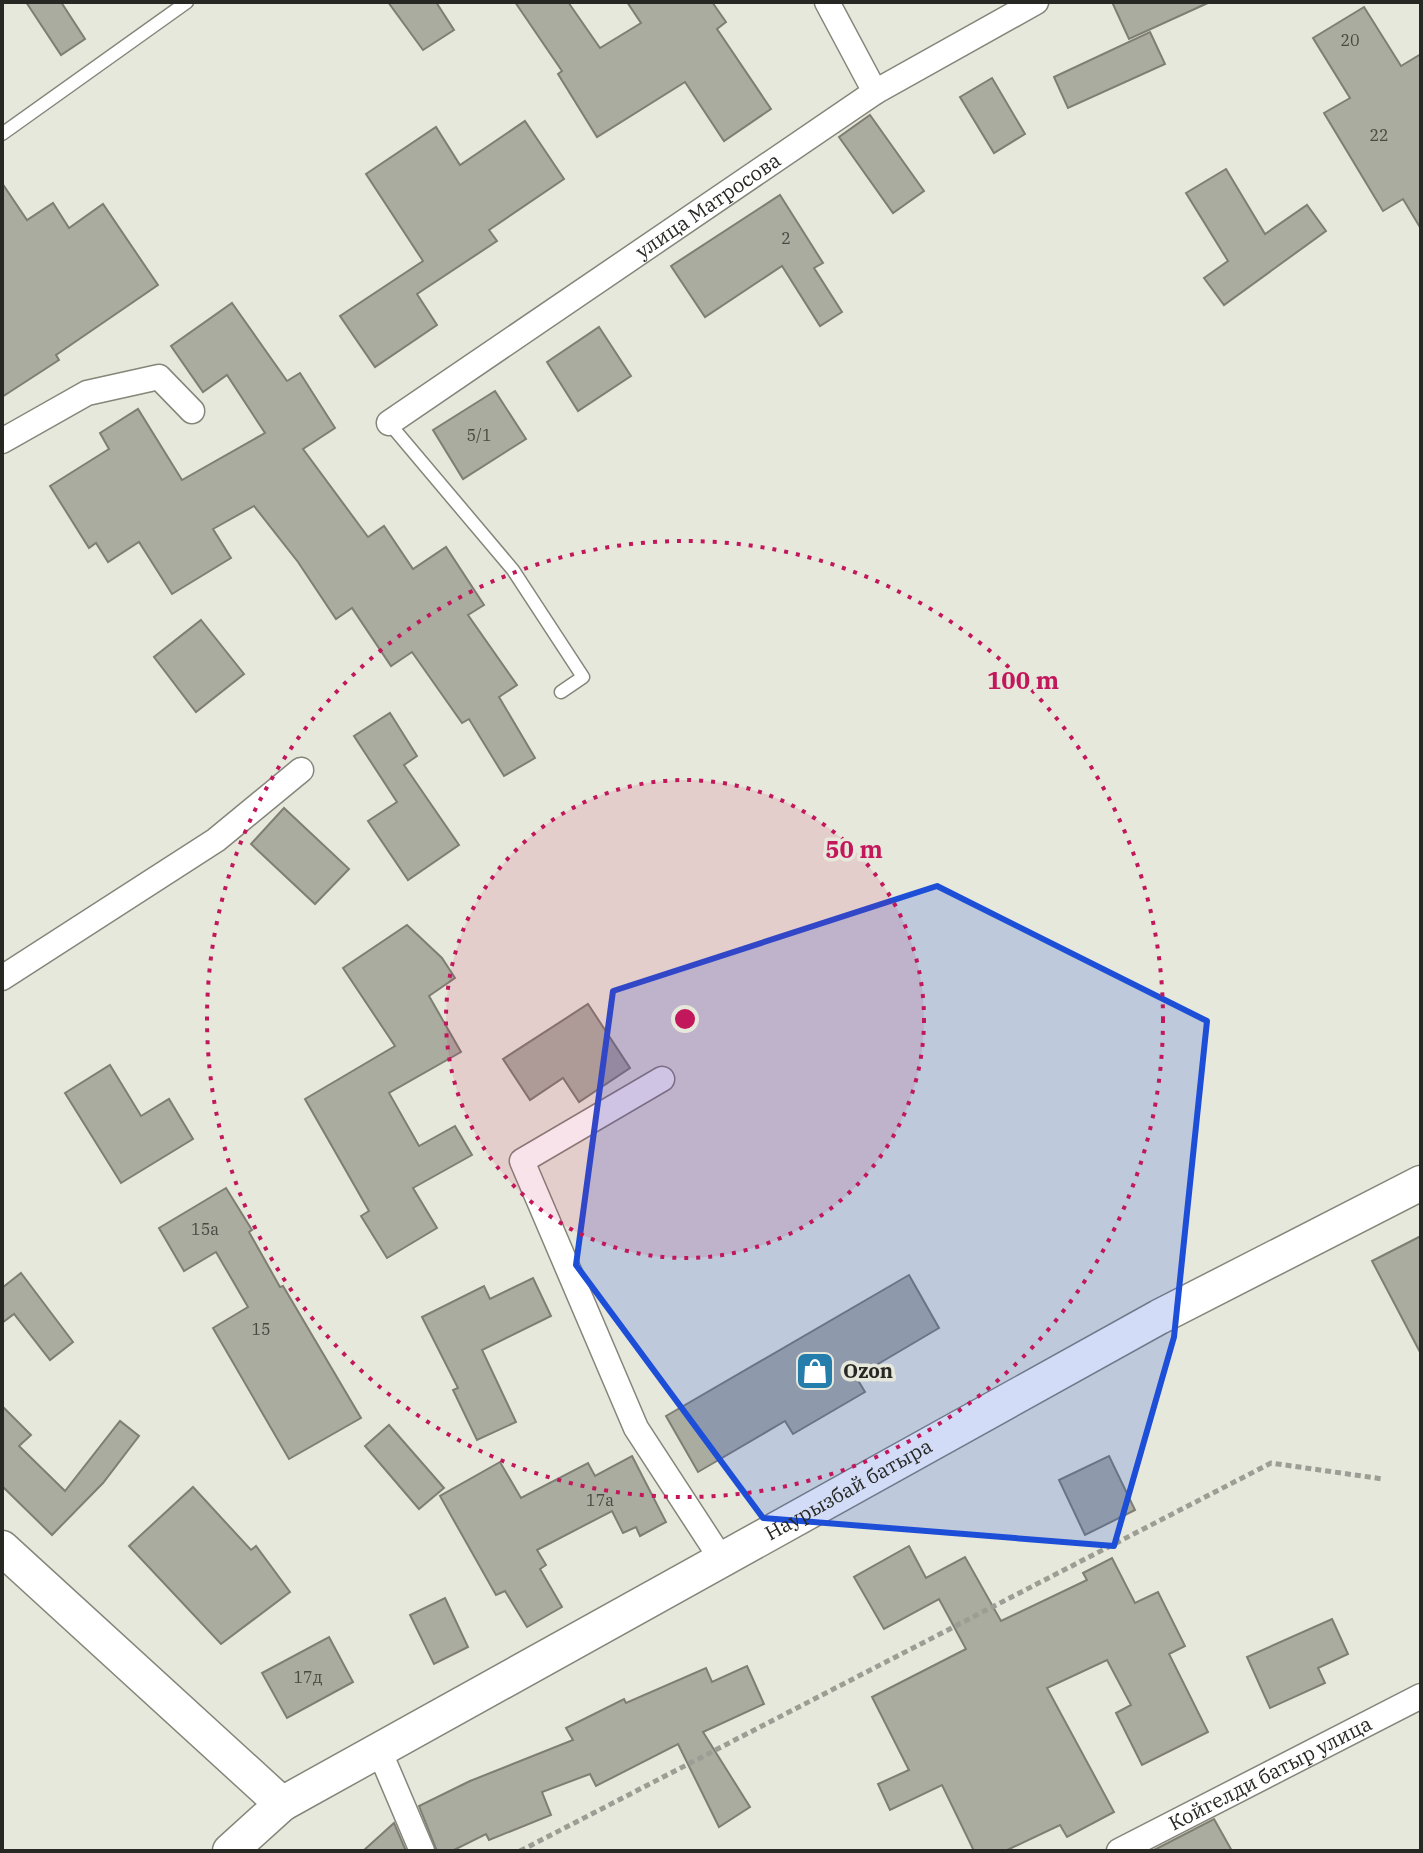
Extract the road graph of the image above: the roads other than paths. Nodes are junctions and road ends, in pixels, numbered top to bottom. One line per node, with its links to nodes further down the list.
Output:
1 (187, 2): 5 (lane)
2 (827, 2): 4 (street)
3 (1036, 2): 4 (street, улица Матросова)
4 (875, 92): 7 (street, улица Матросова)
5 (2, 134)
6 (192, 411): 8 (street)
7 (389, 423): 9 (lane)
8 (2, 441)
9 (561, 692)
10 (301, 770): 11 (street)
11 (2, 978)
12 (662, 1079): 15 (street)
13 (1421, 1183): 15 (main road, Наурызбай батыра)
14 (2, 1548): 18 (main road)
15 (722, 1560): 17 (main road, Наурызбай батыра)
16 (1421, 1696): 21 (street, Койгелди батыр улица)
17 (379, 1750): 18 (main road, Наурызбай батыра); 20 (street)
18 (282, 1804): 19 (main road, Наурызбай батыра)
19 (230, 1851)
20 (422, 1851)
21 (1119, 1851)

